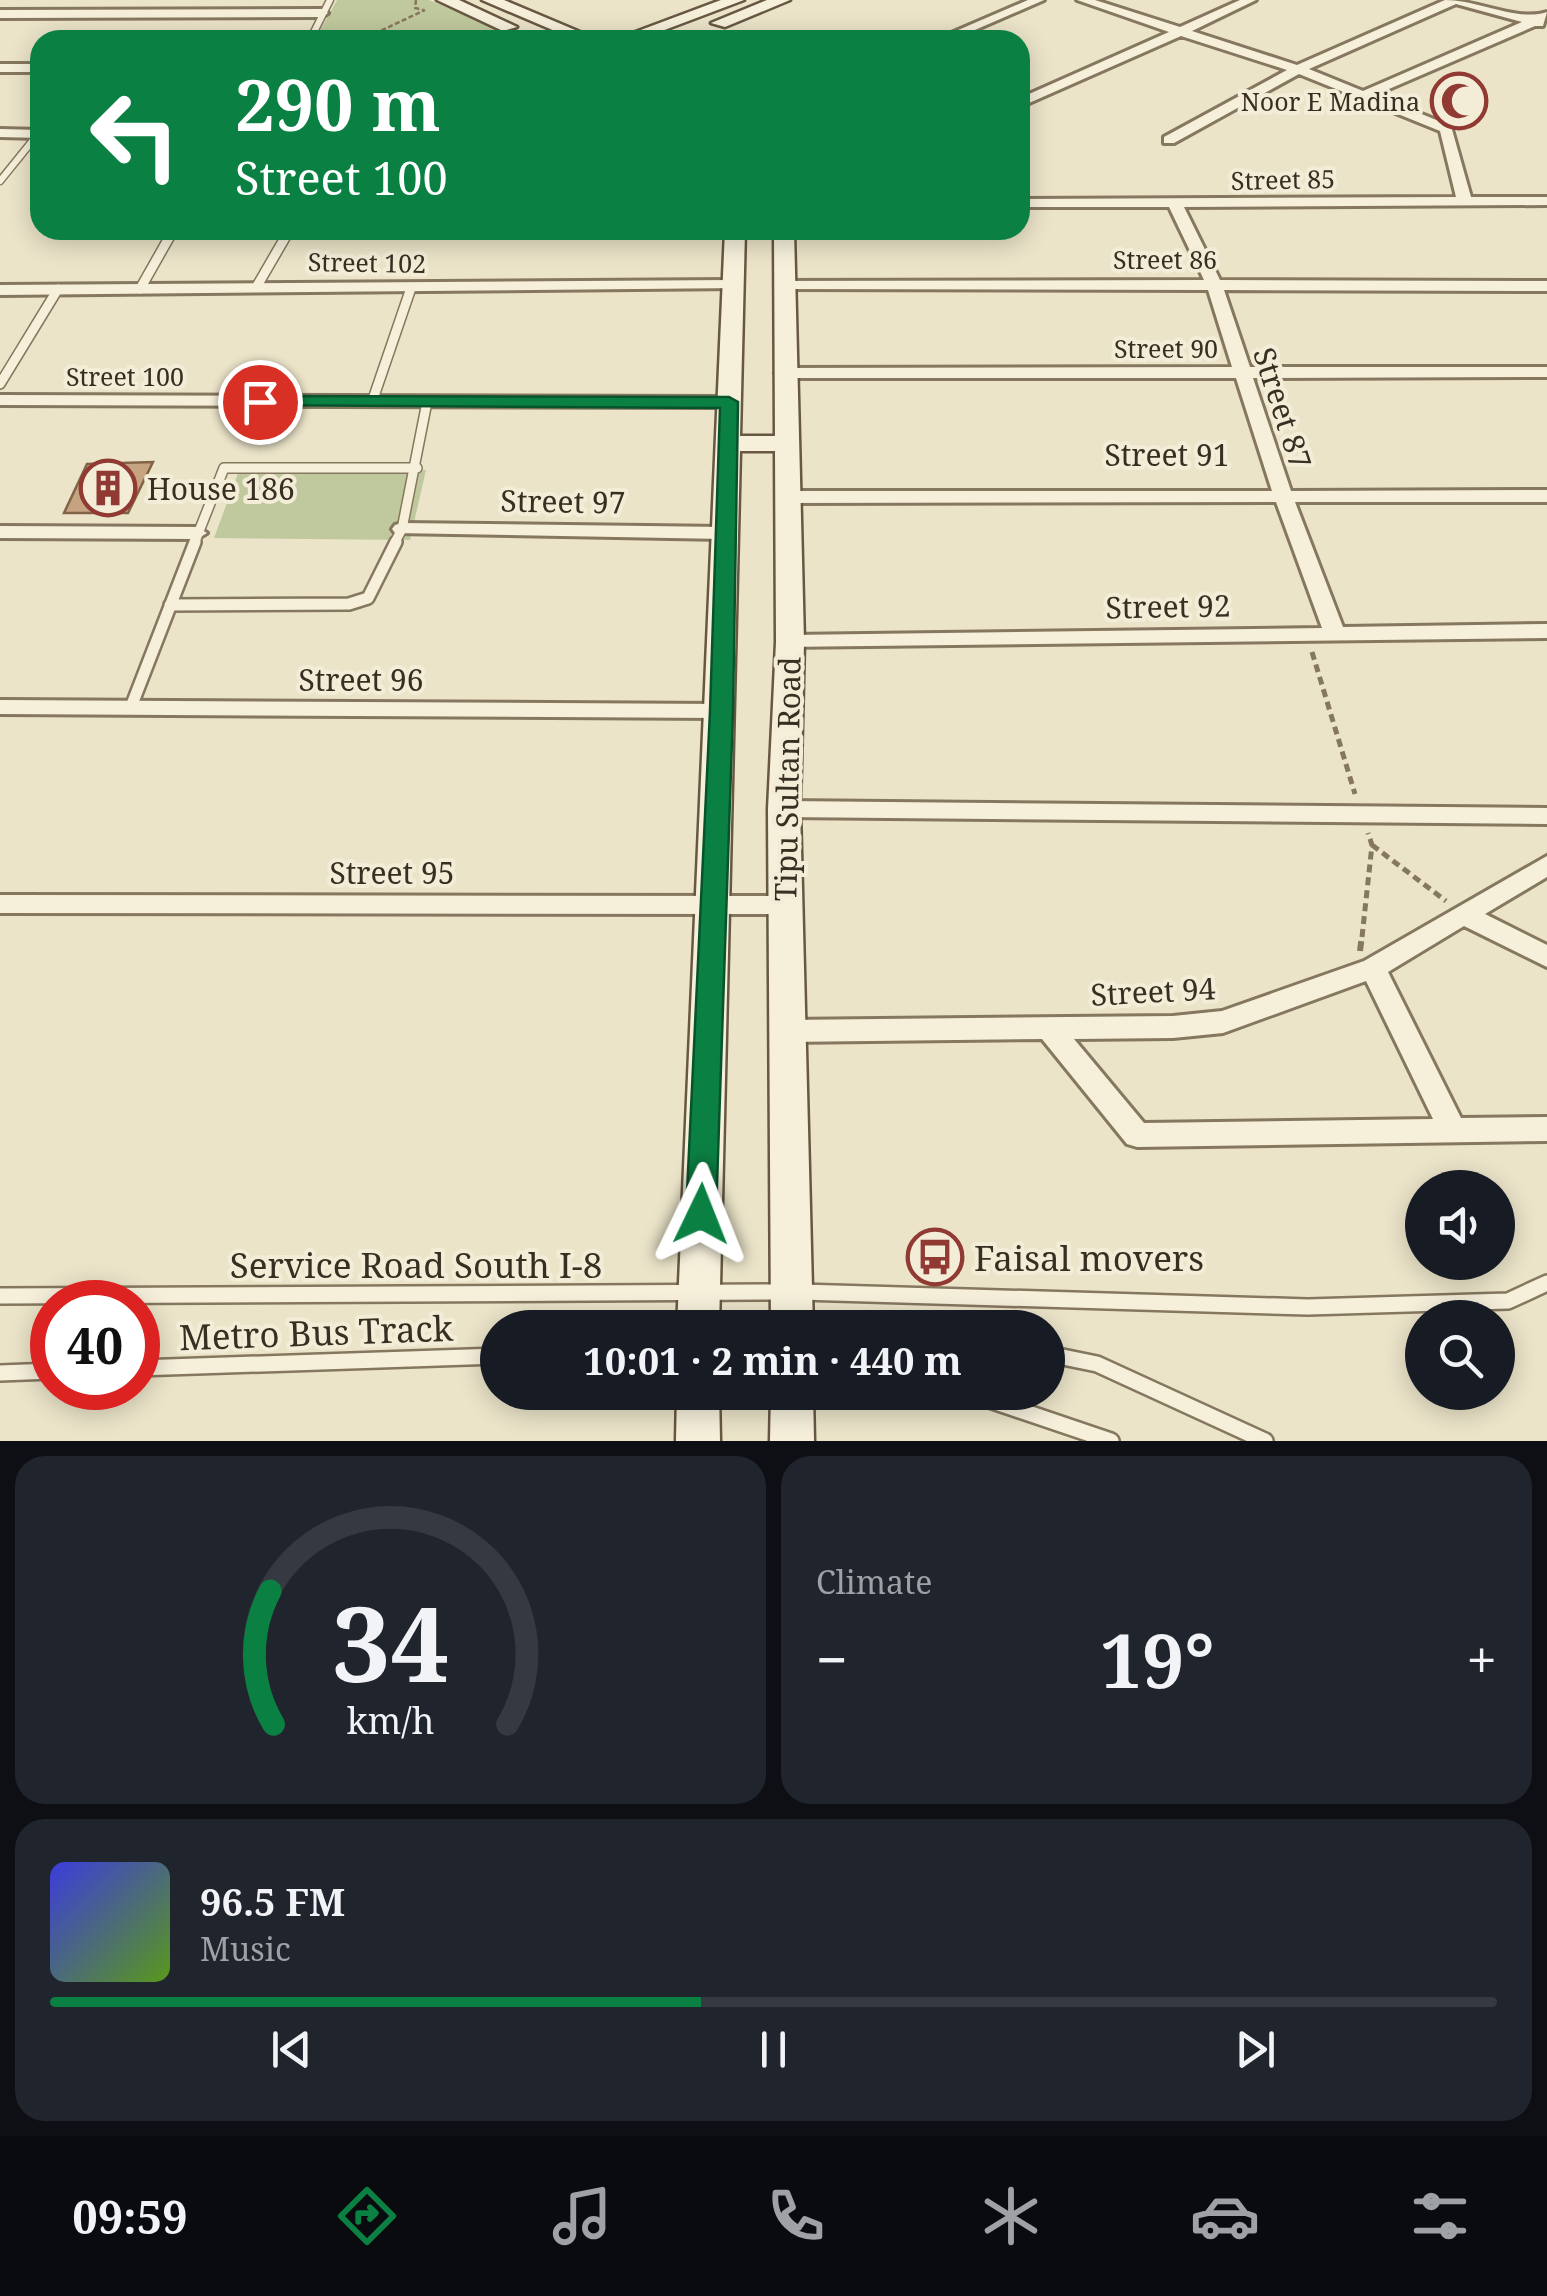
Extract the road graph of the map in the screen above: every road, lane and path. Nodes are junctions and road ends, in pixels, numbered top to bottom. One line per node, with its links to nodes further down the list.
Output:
1 (330, 0): 11 (lane)
2 (445, 0): 16 (street)
3 (490, 0): 17 (street)
4 (732, 0): 18 (street)
5 (782, 0): 19 (street)
6 (1038, 0): 20 (street)
7 (1082, 0): 21 (street)
8 (1250, 0): 21 (street)
9 (1455, 0): 13 (street); 24 (street)
10 (425, 10): 15 (path)
11 (322, 13): 12 (street); 14 (lane)
12 (0, 14)
13 (1543, 21): 25 (street)
14 (314, 30)
15 (382, 30)
16 (517, 30)
17 (566, 30)
18 (650, 30)
19 (699, 30)
20 (965, 30)
21 (1180, 30): 24 (street); 26 (street)
22 (0, 68): 23 (street)
23 (30, 68)
24 (1298, 69): 25 (street); 29 (street)
25 (1364, 95): 32 (street)
26 (1030, 98)
27 (0, 133): 28 (street)
28 (30, 134)
29 (1169, 140)
30 (30, 145): 31 (lane)
31 (0, 181)
32 (1464, 200): 33 (street, Street 85); 35 (street, Street 85)
33 (1547, 201)
34 (1030, 203): 35 (street, Street 85)
35 (1175, 203): 41 (street, Street 87)
36 (168, 240): 47 (lane)
37 (284, 240): 43 (lane)
38 (757, 240): 42 (street, Tipu Sultan Road)
39 (762, 240): 40 (street, Tipu Sultan Road)
40 (784, 284): 41 (street, Street 86); 50 (street, Tipu Sultan Road)
41 (1214, 284): 44 (street, Street 86); 51 (street, Street 87)
42 (733, 285): 45 (street, Street 102); 56 (street, Tipu Sultan Road)
43 (257, 286): 45 (street, Street 102); 47 (street, Street 102)
44 (1547, 286)
45 (411, 288): 54 (lane)
46 (58, 289): 47 (street, Street 102); 48 (street, Street 102); 52 (lane)
47 (140, 289)
48 (0, 290)
49 (1547, 372): 51 (street, Street 90)
50 (784, 373): 51 (street, Street 90); 58 (street, Tipu Sultan Road)
51 (1242, 373): 61 (street, Street 87)
52 (0, 384)
53 (0, 400): 54 (street, Street 100)
54 (372, 402): 55 (street, Street 100)
55 (427, 402): 56 (street, Street 100); 59 (lane)
56 (729, 402): 57 (street, Tipu Sultan Road)
57 (727, 444): 58 (street); 67 (street, Tipu Sultan Road)
58 (786, 444): 62 (street, Tipu Sultan Road)
59 (417, 468): 64 (lane); 66 (lane)
60 (1547, 484): 61 (street)
61 (1281, 490): 62 (street); 63 (street); 70 (street, Street 87)
62 (786, 491): 72 (street, Tipu Sultan Road)
63 (1547, 496)
64 (402, 529): 67 (street, Street 97); 68 (lane)
65 (0, 532): 66 (street)
66 (196, 532): 68 (lane)
67 (724, 533): 75 (street, Tipu Sultan Road)
68 (170, 604): 74 (lane)
69 (1547, 631): 70 (street, Street 92)
70 (1335, 633): 71 (street, Street 92)
71 (1306, 634): 72 (street, Street 92); 77 (path)
72 (790, 642): 76 (street, Tipu Sultan Road)
73 (0, 706): 74 (street, Street 96)
74 (131, 707): 75 (street, Street 96)
75 (721, 711): 82 (street, Tipu Sultan Road)
76 (784, 809): 77 (street); 83 (street, Tipu Sultan Road)
77 (1361, 814): 78 (street); 79 (path)
78 (1547, 816)
79 (1372, 845): 84 (path); 86 (path)
80 (1547, 865): 84 (street, Street 94)
81 (0, 904): 82 (street, Street 95)
82 (711, 904): 83 (street, Street 95); 92 (street, Tipu Sultan Road)
83 (785, 906): 88 (street, Tipu Sultan Road)
84 (1464, 914): 85 (street); 86 (street, Street 94)
85 (1547, 957)
86 (1365, 971): 87 (street, Street 94); 90 (street)
87 (1049, 1028): 88 (street, Street 94); 90 (street)
88 (786, 1030): 93 (street, Tipu Sultan Road)
89 (1547, 1129): 90 (street)
90 (1453, 1130)
91 (1547, 1282): 93 (lane, Service Road South I-8)
92 (699, 1292): 93 (lane, Service Road South I-8); 94 (lane, Service Road South I-8); 95 (street, Tipu Sultan Road)
93 (792, 1292): 96 (street, Tipu Sultan Road)
94 (0, 1296)
95 (698, 1310)
96 (792, 1310)
97 (480, 1357): 99 (lane, Metro Bus Track)
98 (1065, 1357): 108 (lane)
99 (160, 1367)
100 (30, 1371): 101 (lane)
101 (0, 1372)
102 (698, 1410): 105 (street)
103 (792, 1410): 106 (street)
104 (1019, 1410): 107 (lane)
105 (698, 1441)
106 (792, 1441)
107 (1110, 1441)
108 (1265, 1441)

